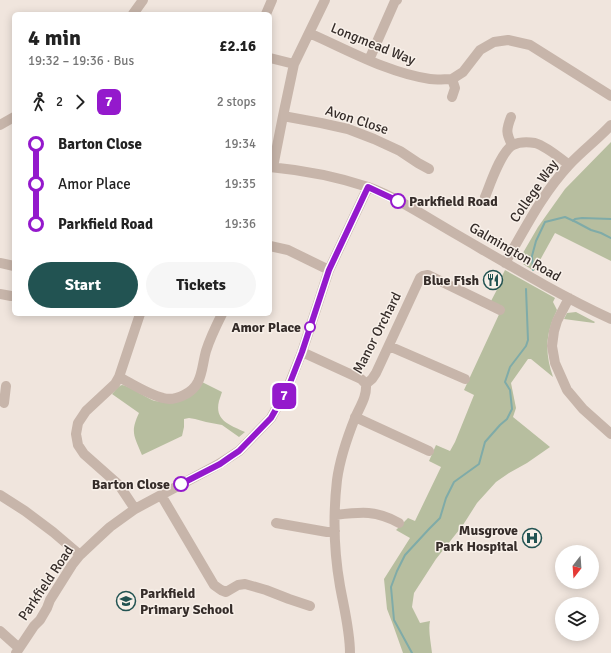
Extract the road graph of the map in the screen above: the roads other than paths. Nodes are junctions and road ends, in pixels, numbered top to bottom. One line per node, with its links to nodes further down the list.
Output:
1 (142, 0): 5 (street)
2 (272, 0): 6 (street)
3 (325, 0): 7 (street)
4 (397, 0): 9 (street)
5 (134, 12)
6 (267, 12)
7 (309, 33): 9 (street, Longmead Way); 10 (street)
8 (272, 58): 10 (street)
9 (369, 60): 11 (street, Longmead Way)
10 (294, 64): 14 (street)
11 (452, 79): 12 (street); 13 (street)
12 (607, 90)
13 (452, 97)
14 (282, 116): 21 (street); 22 (street, Avon Close)
15 (511, 117): 19 (street)
16 (12, 118): 17 (street)
17 (0, 125)
18 (611, 125): 20 (street, College Way)
19 (512, 145): 20 (street); 23 (street)
20 (569, 165): 27 (street, College Way)
21 (272, 167): 24 (street, Galmington Road)
22 (430, 169)
23 (478, 185)
24 (368, 187): 27 (street, Galmington Road); 29 (street, Parkfield Road)
25 (272, 246): 29 (street)
26 (0, 262): 28 (street)
27 (505, 263): 32 (street, Galmington Road)
28 (12, 265)
29 (329, 270): 38 (street, Parkfield Road)
30 (0, 294): 31 (street)
31 (12, 296)
32 (569, 298): 36 (street, Galmington Road); 43 (street)
33 (500, 310): 37 (street, Manor Orchard)
34 (139, 316): 39 (street)
35 (223, 316): 39 (street)
36 (611, 319)
37 (389, 346): 40 (street); 41 (street, Manor Orchard)
38 (302, 352): 41 (street); 46 (street, Parkfield Road)
39 (119, 377): 47 (street)
40 (465, 379)
41 (366, 384): 42 (street, Manor Orchard)
42 (355, 417): 44 (street); 48 (street, Manor Orchard)
43 (611, 434)
44 (429, 451)
45 (0, 495): 52 (street)
46 (161, 495): 47 (street, Parkfield Road); 53 (street)
47 (135, 509): 52 (street, Parkfield Road)
48 (335, 515): 49 (street); 51 (street, Manor Orchard)
49 (400, 522)
50 (275, 523): 51 (street)
51 (335, 531): 56 (street, Manor Orchard)
52 (80, 555): 55 (street, Parkfield Road)
53 (310, 606)
54 (0, 631): 55 (street)
55 (17, 650)
56 (350, 653)

